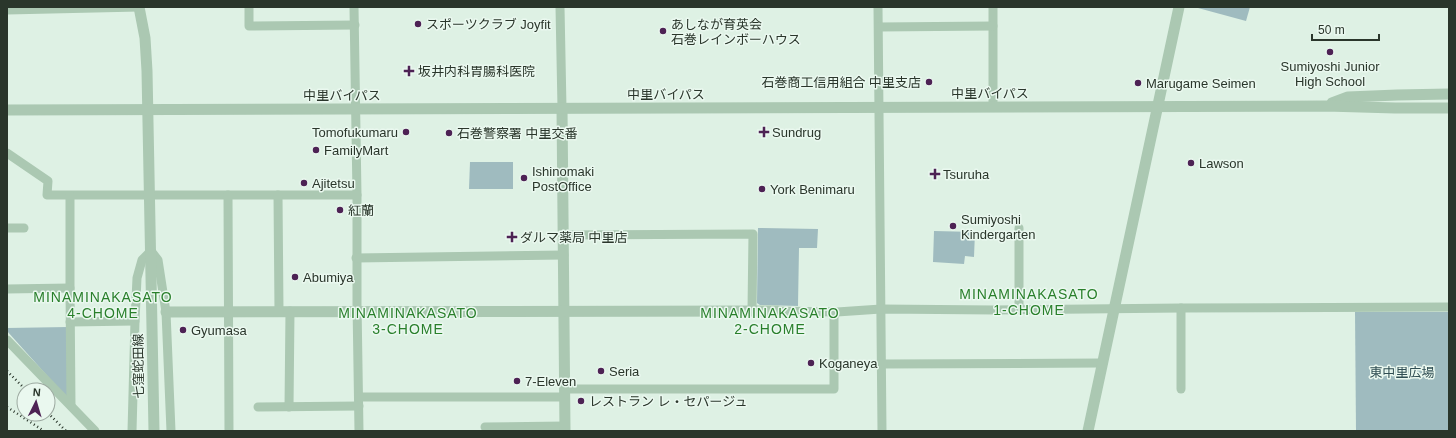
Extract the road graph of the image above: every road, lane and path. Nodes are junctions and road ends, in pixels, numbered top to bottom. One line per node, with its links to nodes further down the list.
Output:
1 (139, 7): 8 (street); 21 (street, 七窪蛇田線)
2 (249, 7): 9 (street)
3 (354, 7): 9 (street)
4 (560, 7): 17 (street)
5 (878, 7): 11 (street)
6 (993, 7): 10 (street)
7 (1179, 7): 13 (street)
8 (7, 10)
9 (355, 26): 19 (street)
10 (993, 26): 11 (street); 16 (street)
11 (879, 27): 15 (street)
12 (1449, 94): 14 (street, 中里バイパス)
13 (1158, 106): 14 (street, 中里バイパス); 16 (street, 中里バイパス); 38 (street)
14 (1326, 106): 18 (street, 中里バイパス)
15 (880, 107): 16 (street, 中里バイパス); 17 (street, 中里バイパス); 40 (street)
16 (993, 107)
17 (562, 108): 19 (street, 中里バイパス); 31 (street)
18 (1449, 108)
19 (355, 109): 21 (street, 中里バイパス); 23 (street)
20 (7, 110): 21 (street, 中里バイパス)
21 (148, 110): 27 (street, 七窪蛇田線)
22 (7, 154): 26 (street)
23 (357, 194): 25 (street); 34 (street)
24 (228, 195): 25 (street); 27 (street); 45 (street)
25 (278, 195): 46 (street)
26 (70, 196): 27 (street); 35 (street)
27 (150, 196): 32 (street, 七窪蛇田線)
28 (7, 228): 29 (street)
29 (24, 228)
30 (1019, 228): 41 (street)
31 (564, 234): 33 (street); 42 (street)
32 (151, 252): 44 (street); 50 (street); 66 (street, 七窪蛇田線)
33 (564, 255): 34 (street); 48 (street)
34 (356, 258): 47 (street)
35 (70, 288): 36 (street); 51 (street)
36 (7, 289)
37 (1449, 307): 39 (street)
38 (1114, 308): 39 (street); 41 (street); 53 (street)
39 (1181, 308): 55 (street)
40 (881, 309): 41 (street); 49 (street); 54 (street)
41 (1019, 309)
42 (752, 311): 43 (street); 48 (street)
43 (778, 311): 49 (street)
44 (166, 312): 45 (street); 67 (street)
45 (228, 312): 46 (street); 68 (street)
46 (284, 312): 47 (street); 61 (street)
47 (358, 312): 48 (street); 57 (street)
48 (564, 312): 56 (street)
49 (834, 312): 56 (street)
50 (135, 321): 51 (street); 65 (street)
51 (70, 322): 58 (street)
52 (7, 340): 58 (street)
53 (1102, 363): 54 (street); 71 (street)
54 (882, 364): 70 (street)
55 (1181, 389)
56 (565, 393): 57 (street); 63 (street)
57 (359, 397): 59 (street)
58 (71, 405): 64 (street)
59 (359, 406): 61 (street); 69 (street)
60 (258, 407): 61 (street)
61 (289, 407)
62 (485, 427): 63 (street)
63 (565, 428)
64 (95, 431)
65 (132, 431)
66 (154, 431)
67 (171, 431)
68 (229, 431)
69 (359, 431)
70 (882, 431)
71 (1088, 431)

